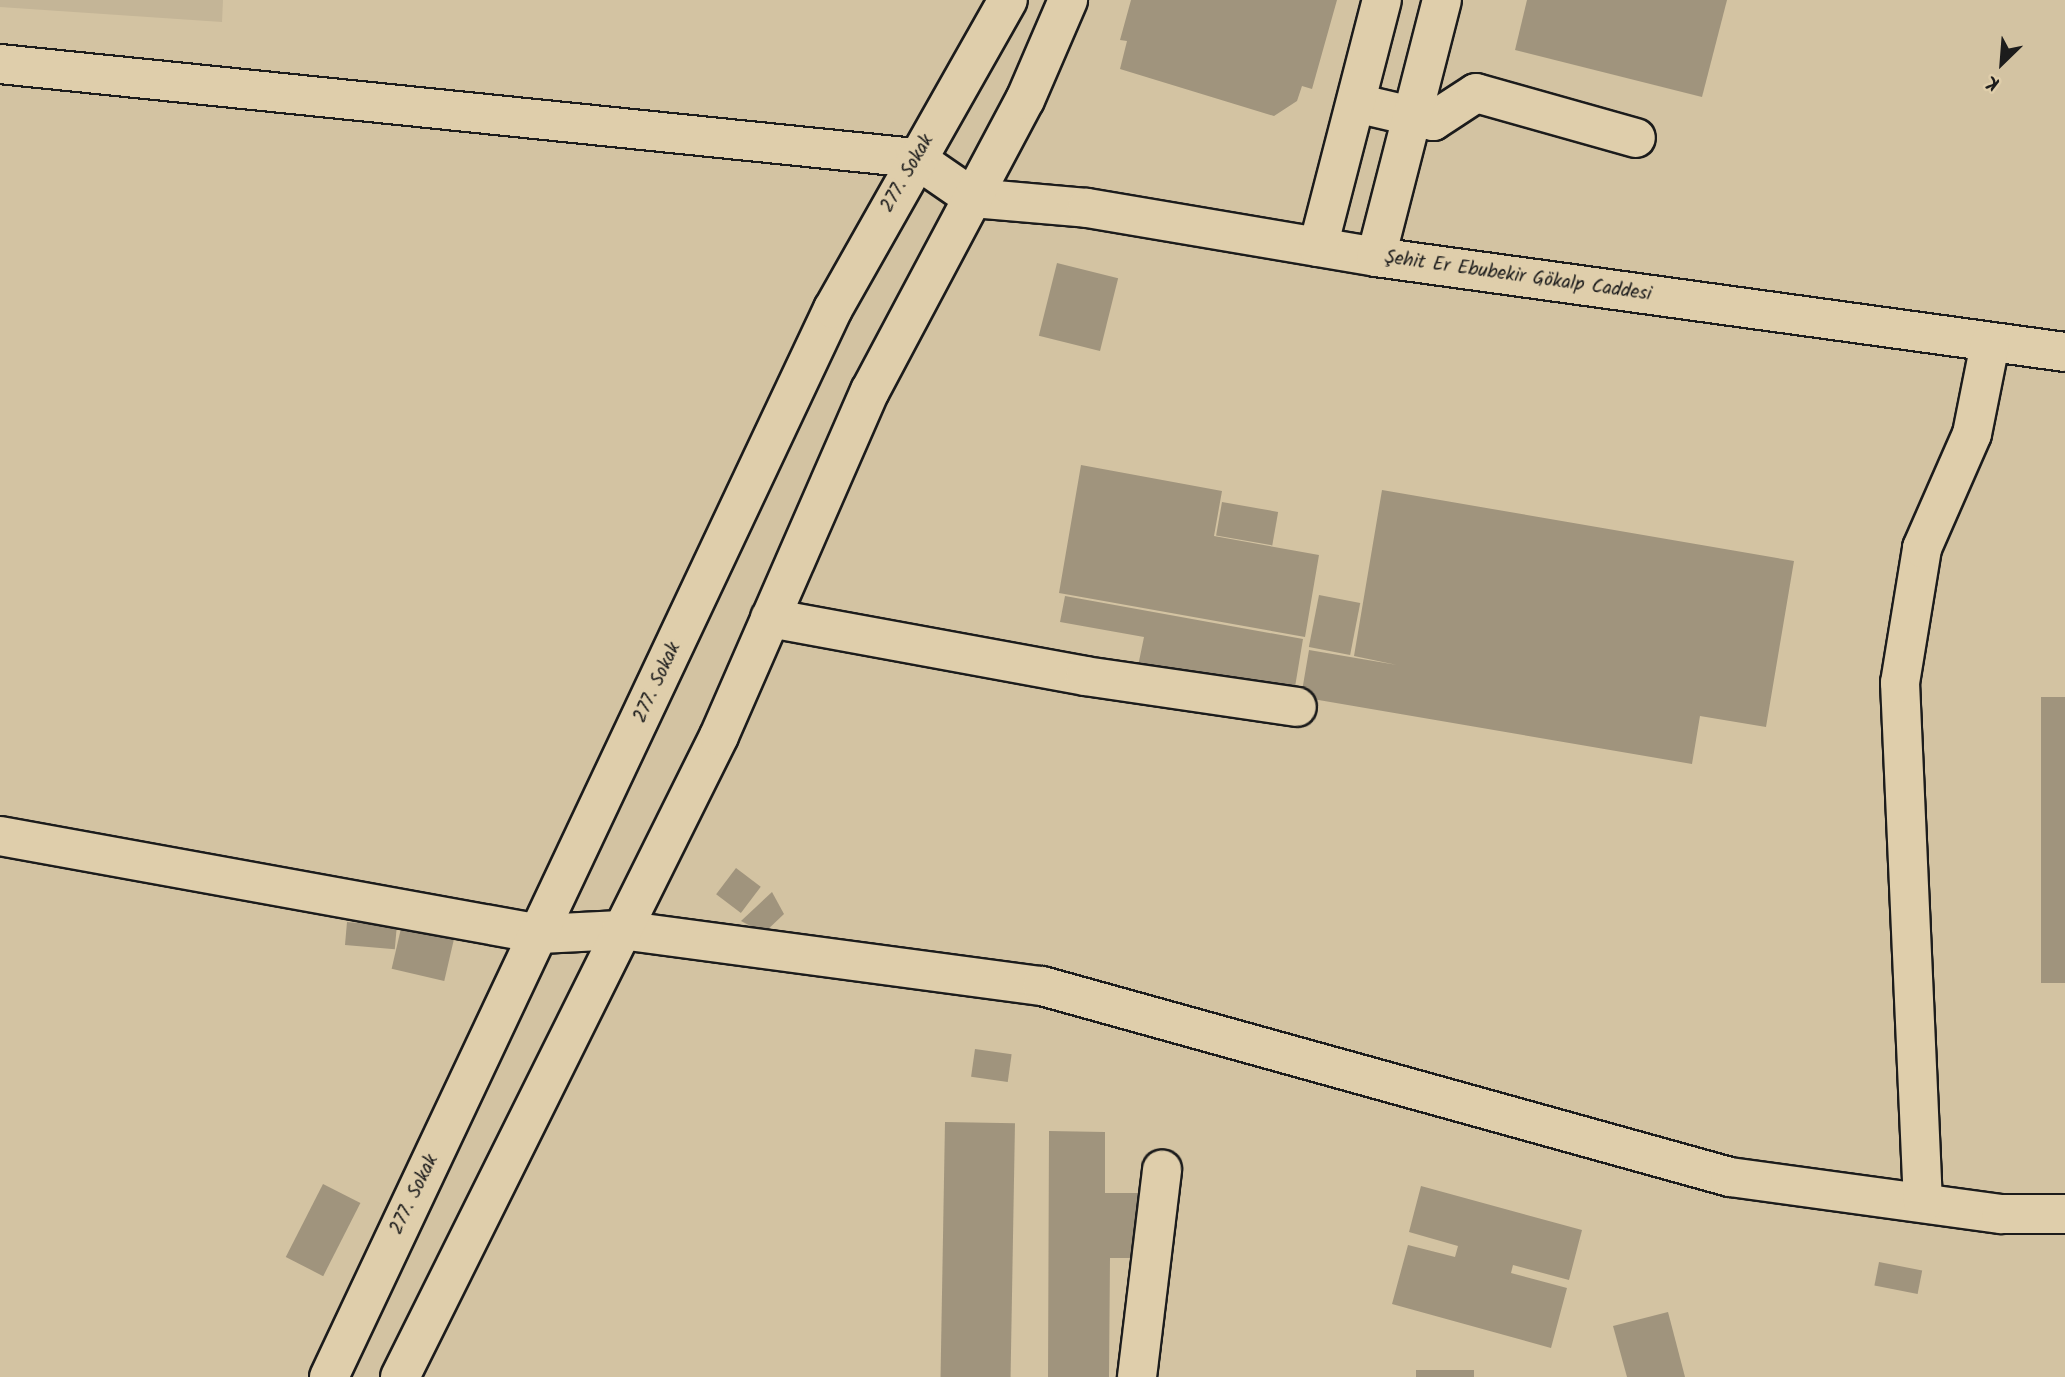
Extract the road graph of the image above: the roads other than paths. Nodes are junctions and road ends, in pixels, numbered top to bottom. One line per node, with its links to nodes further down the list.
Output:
1 (1008, 0): 9 (street, 277. Sokak)
2 (1068, 0): 10 (street)
3 (1382, 0): 6 (street)
4 (1442, 0): 7 (street)
5 (0, 64): 9 (street)
6 (1356, 103): 7 (street); 11 (street)
7 (1412, 117): 8 (street); 12 (street)
8 (1636, 138)
9 (915, 158): 10 (street); 19 (street, 277. Sokak)
10 (973, 198): 11 (street, Şehit Er Ebubekir Gökalp Caddesi); 15 (street)
11 (1318, 247): 12 (street, Şehit Er Ebubekir Gökalp Caddesi)
12 (1376, 257): 13 (street, Şehit Er Ebubekir Gökalp Caddesi)
13 (1990, 344): 14 (street, Şehit Er Ebubekir Gökalp Caddesi); 21 (street)
14 (2065, 352)
15 (771, 618): 16 (street); 18 (street)
16 (1297, 707)
17 (0, 836): 19 (street)
18 (621, 930): 19 (street); 21 (street); 24 (street)
19 (540, 934): 23 (street, 277. Sokak)
20 (1163, 1170): 25 (street)
21 (1923, 1203): 22 (street)
22 (2065, 1214)
23 (329, 1377)
24 (400, 1377)
25 (1137, 1377)

